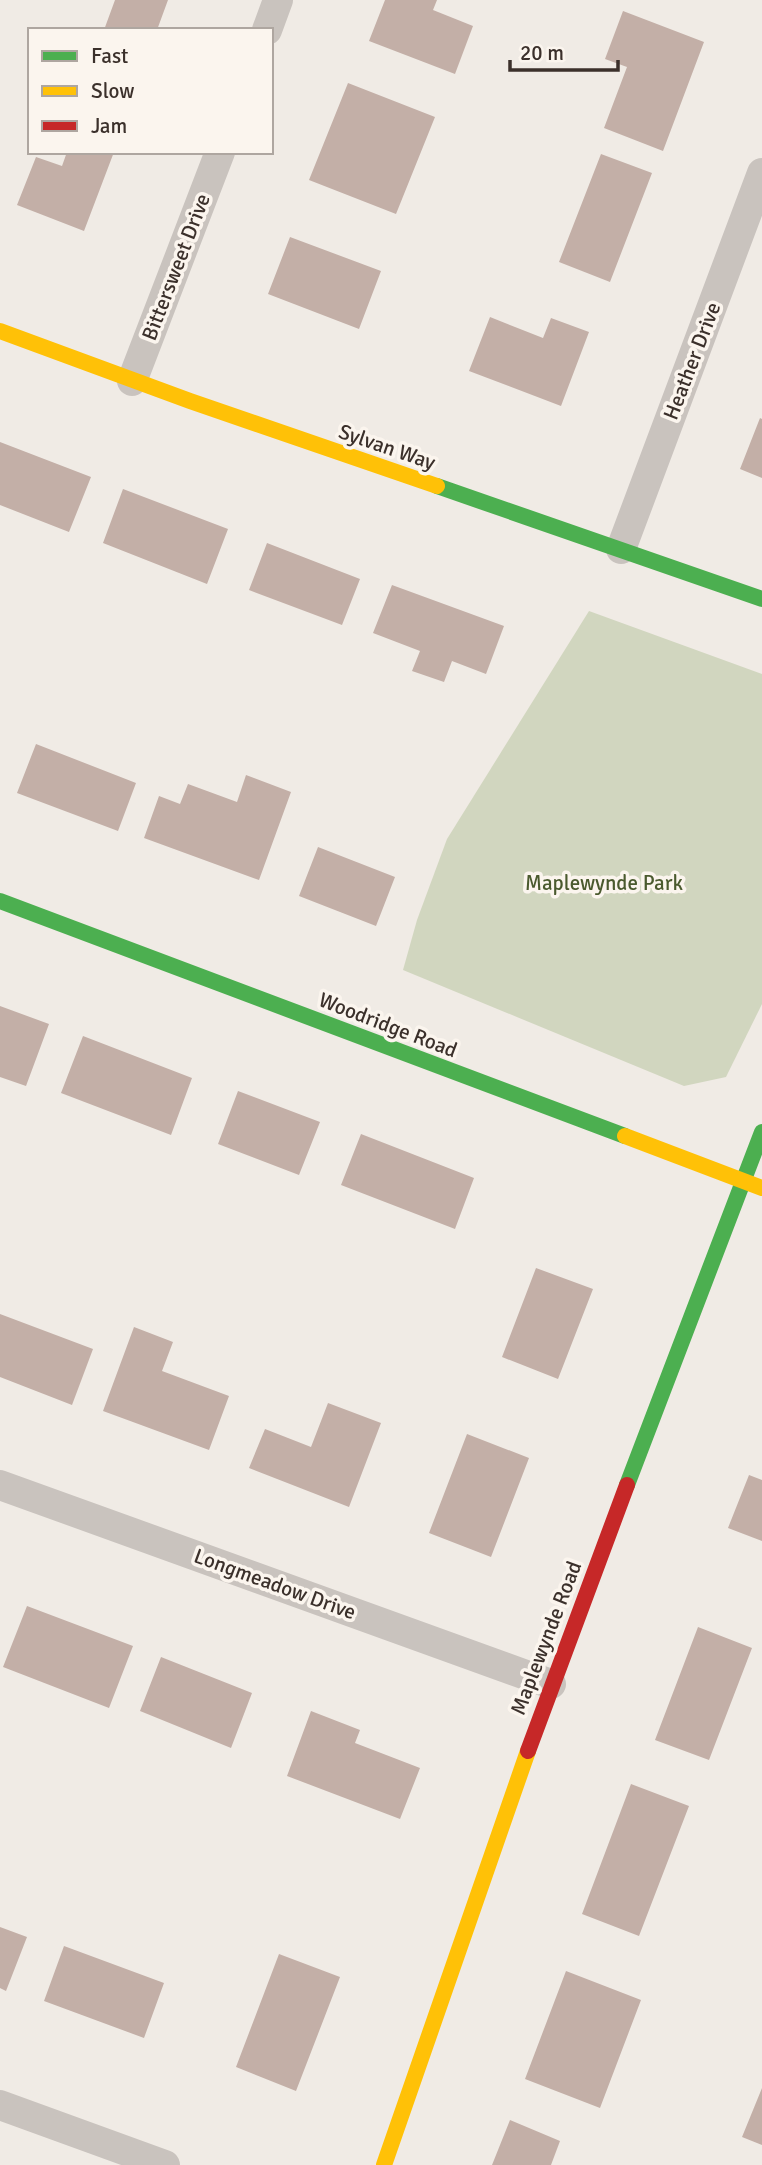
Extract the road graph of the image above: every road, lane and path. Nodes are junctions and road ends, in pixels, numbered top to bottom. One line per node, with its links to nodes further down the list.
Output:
1 (278, 0): 2 (street)
2 (268, 28)
3 (219, 154): 6 (street, Bittersweet Drive)
4 (762, 173): 7 (street, Heather Drive)
5 (0, 331): 6 (street, Sylvan Way)
6 (132, 382): 7 (street, Sylvan Way)
7 (621, 548): 8 (street, Sylvan Way)
8 (762, 599)
9 (0, 901): 11 (street, Woodridge Road)
10 (762, 1132): 11 (street, Maplewynde Road)
11 (745, 1181): 12 (street, Woodridge Road); 14 (street, Maplewynde Road)
12 (762, 1188)
13 (0, 1485): 14 (street, Longmeadow Drive)
14 (551, 1684): 17 (street, Maplewynde Road)
15 (0, 2105): 16 (street)
16 (165, 2165)
17 (384, 2165)

